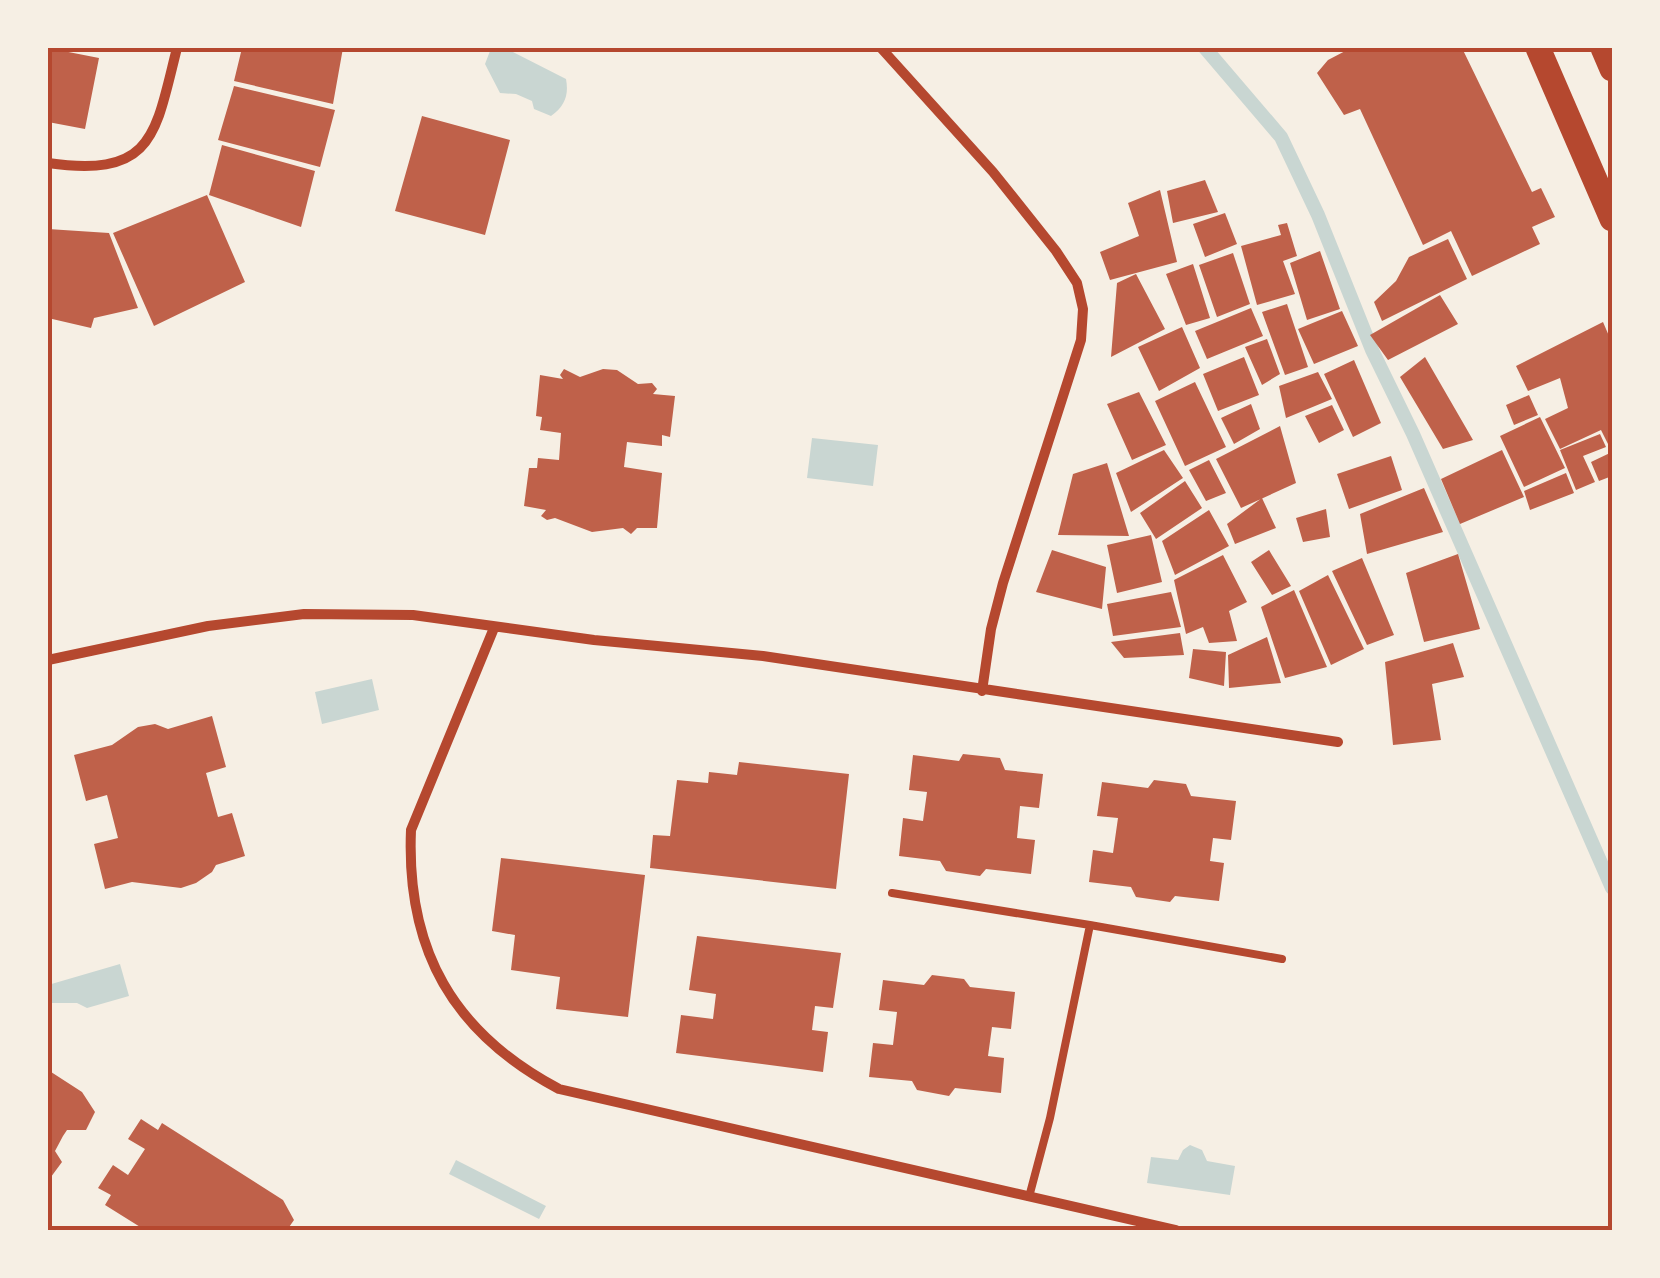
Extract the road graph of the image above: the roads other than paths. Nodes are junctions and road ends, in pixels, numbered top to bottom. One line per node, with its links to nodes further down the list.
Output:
1 (176, 48): 6 (street)
2 (881, 48): 10 (street)
3 (1538, 48): 7 (main road)
4 (1603, 48): 5 (main road)
5 (1612, 69)
6 (48, 164)
7 (1612, 219)
8 (494, 628): 9 (street); 10 (street); 15 (street)
9 (48, 660)
10 (982, 691): 11 (street)
11 (1338, 742)
12 (892, 893): 13 (lane)
13 (1090, 925): 14 (lane); 15 (lane)
14 (1282, 959)
15 (1028, 1197): 16 (street)
16 (1176, 1230)

